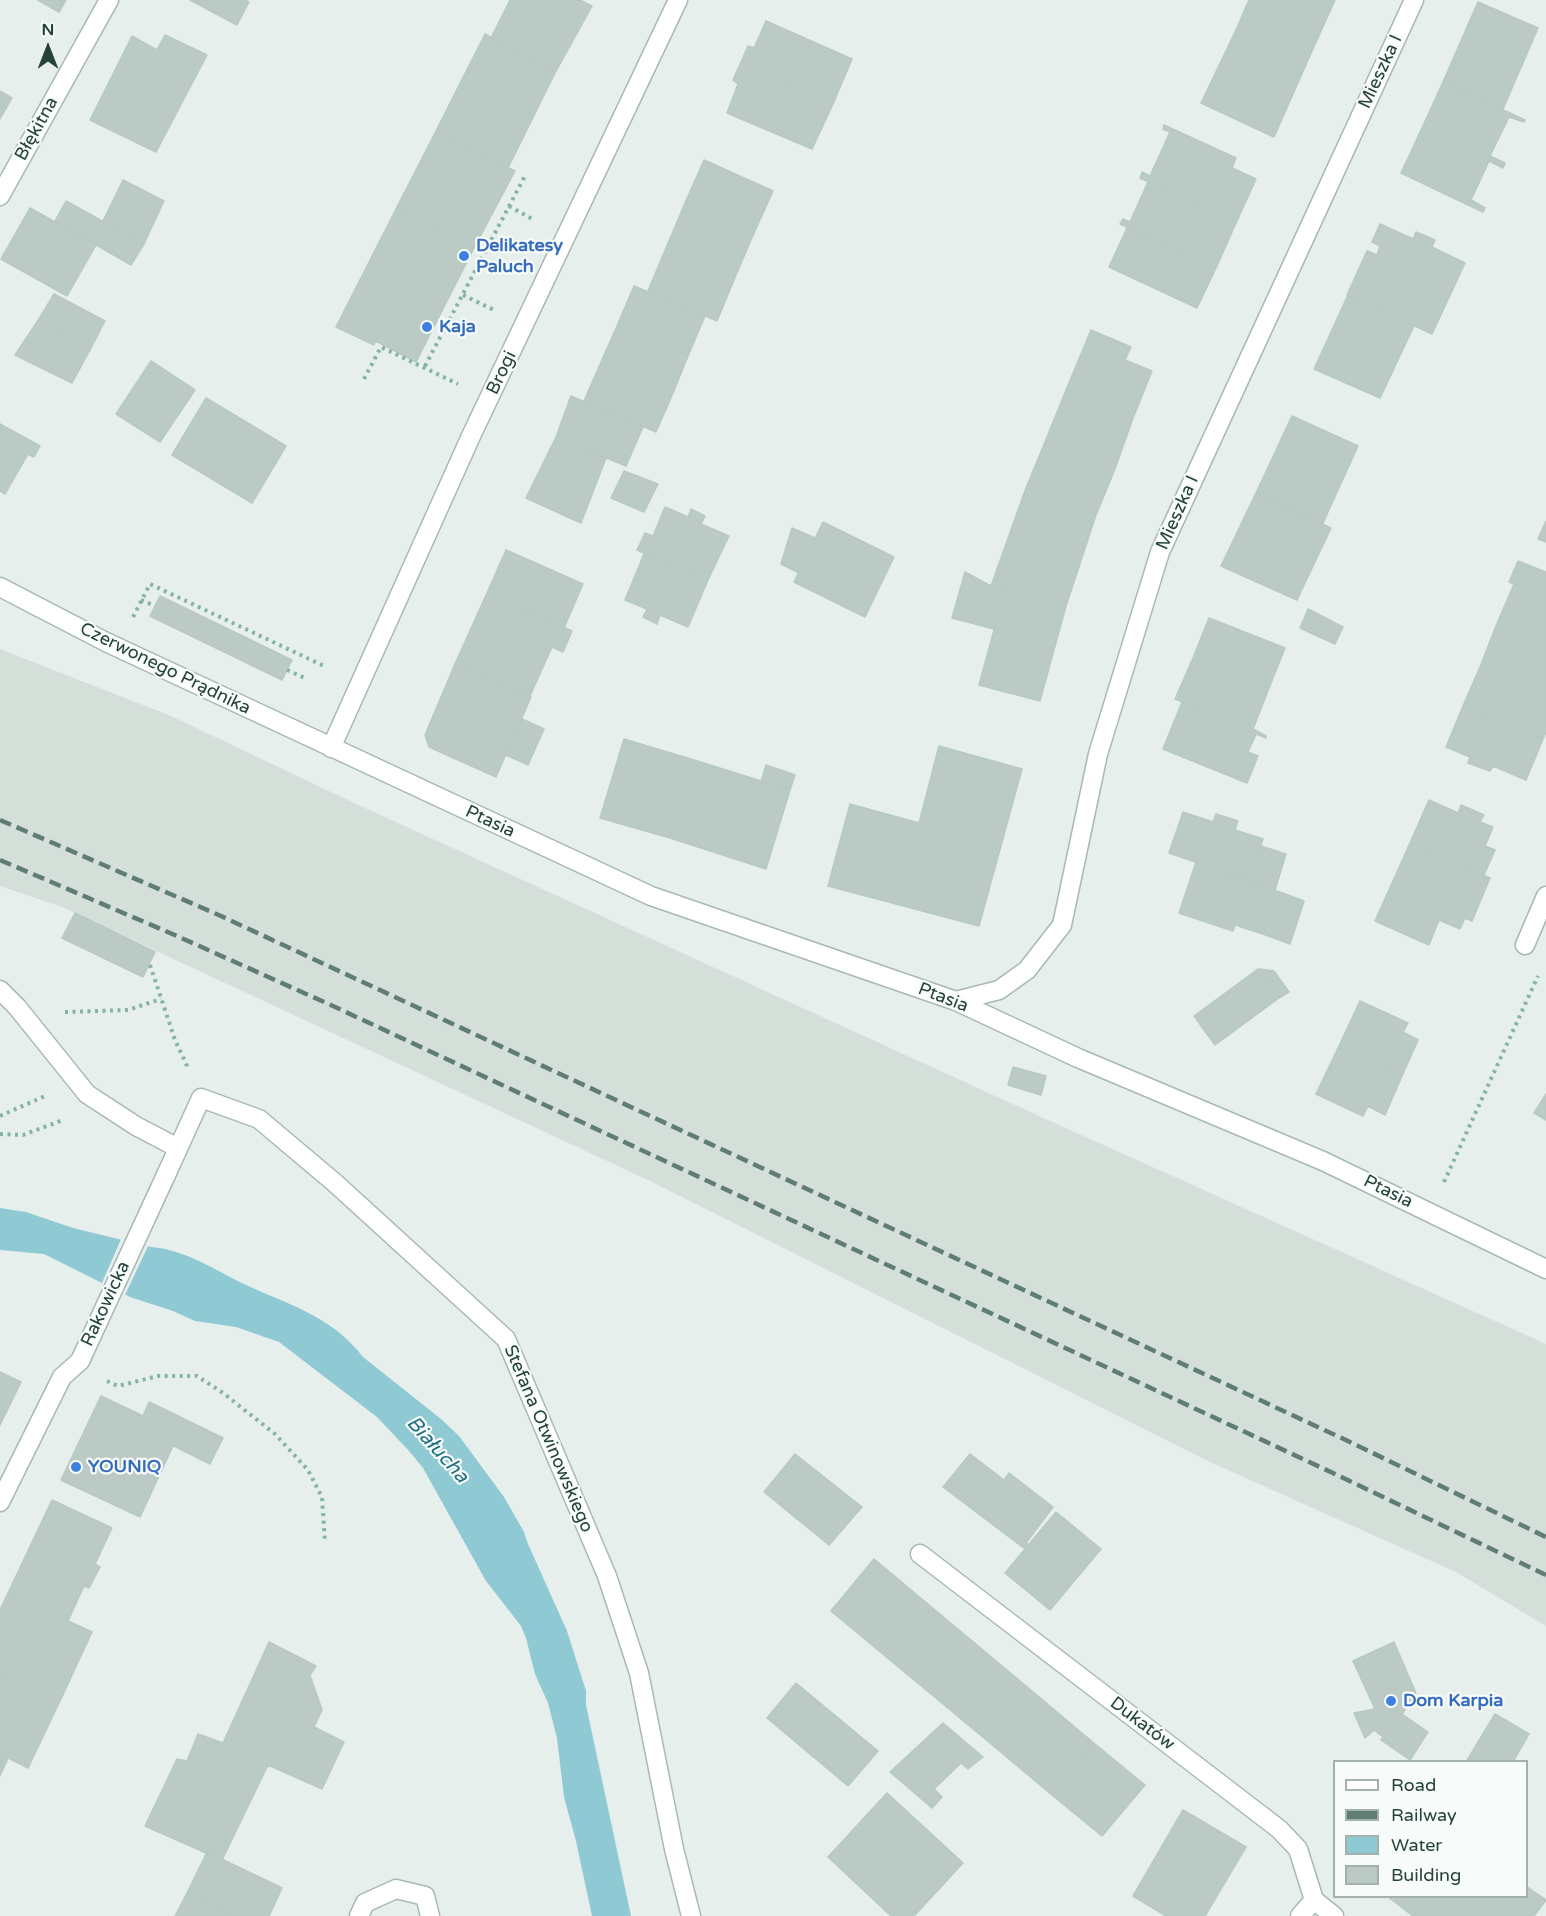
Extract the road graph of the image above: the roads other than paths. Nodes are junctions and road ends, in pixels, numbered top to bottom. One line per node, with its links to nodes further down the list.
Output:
1 (109, 0): 4 (street, Błękitna)
2 (678, 0): 6 (street, Brogi)
3 (1414, 0): 10 (street, Mieszka I)
4 (0, 196)
5 (0, 587): 6 (street, Czerwonego Prądnika)
6 (331, 748): 10 (street, Ptasia)
7 (1546, 896): 8 (street)
8 (1525, 945)
9 (0, 990): 12 (street)
10 (956, 1000): 13 (street, Ptasia)
11 (201, 1098): 12 (street, Rakowicka); 19 (street, Stefana Otwinowskiego)
12 (178, 1148): 14 (street, Rakowicka)
13 (1546, 1269)
14 (0, 1503)
15 (920, 1554): 16 (street, Dukatów)
16 (1314, 1900): 20 (street); 21 (street)
17 (359, 1916): 18 (street)
18 (430, 1916)
19 (691, 1916)
20 (1300, 1916)
21 (1334, 1916)

